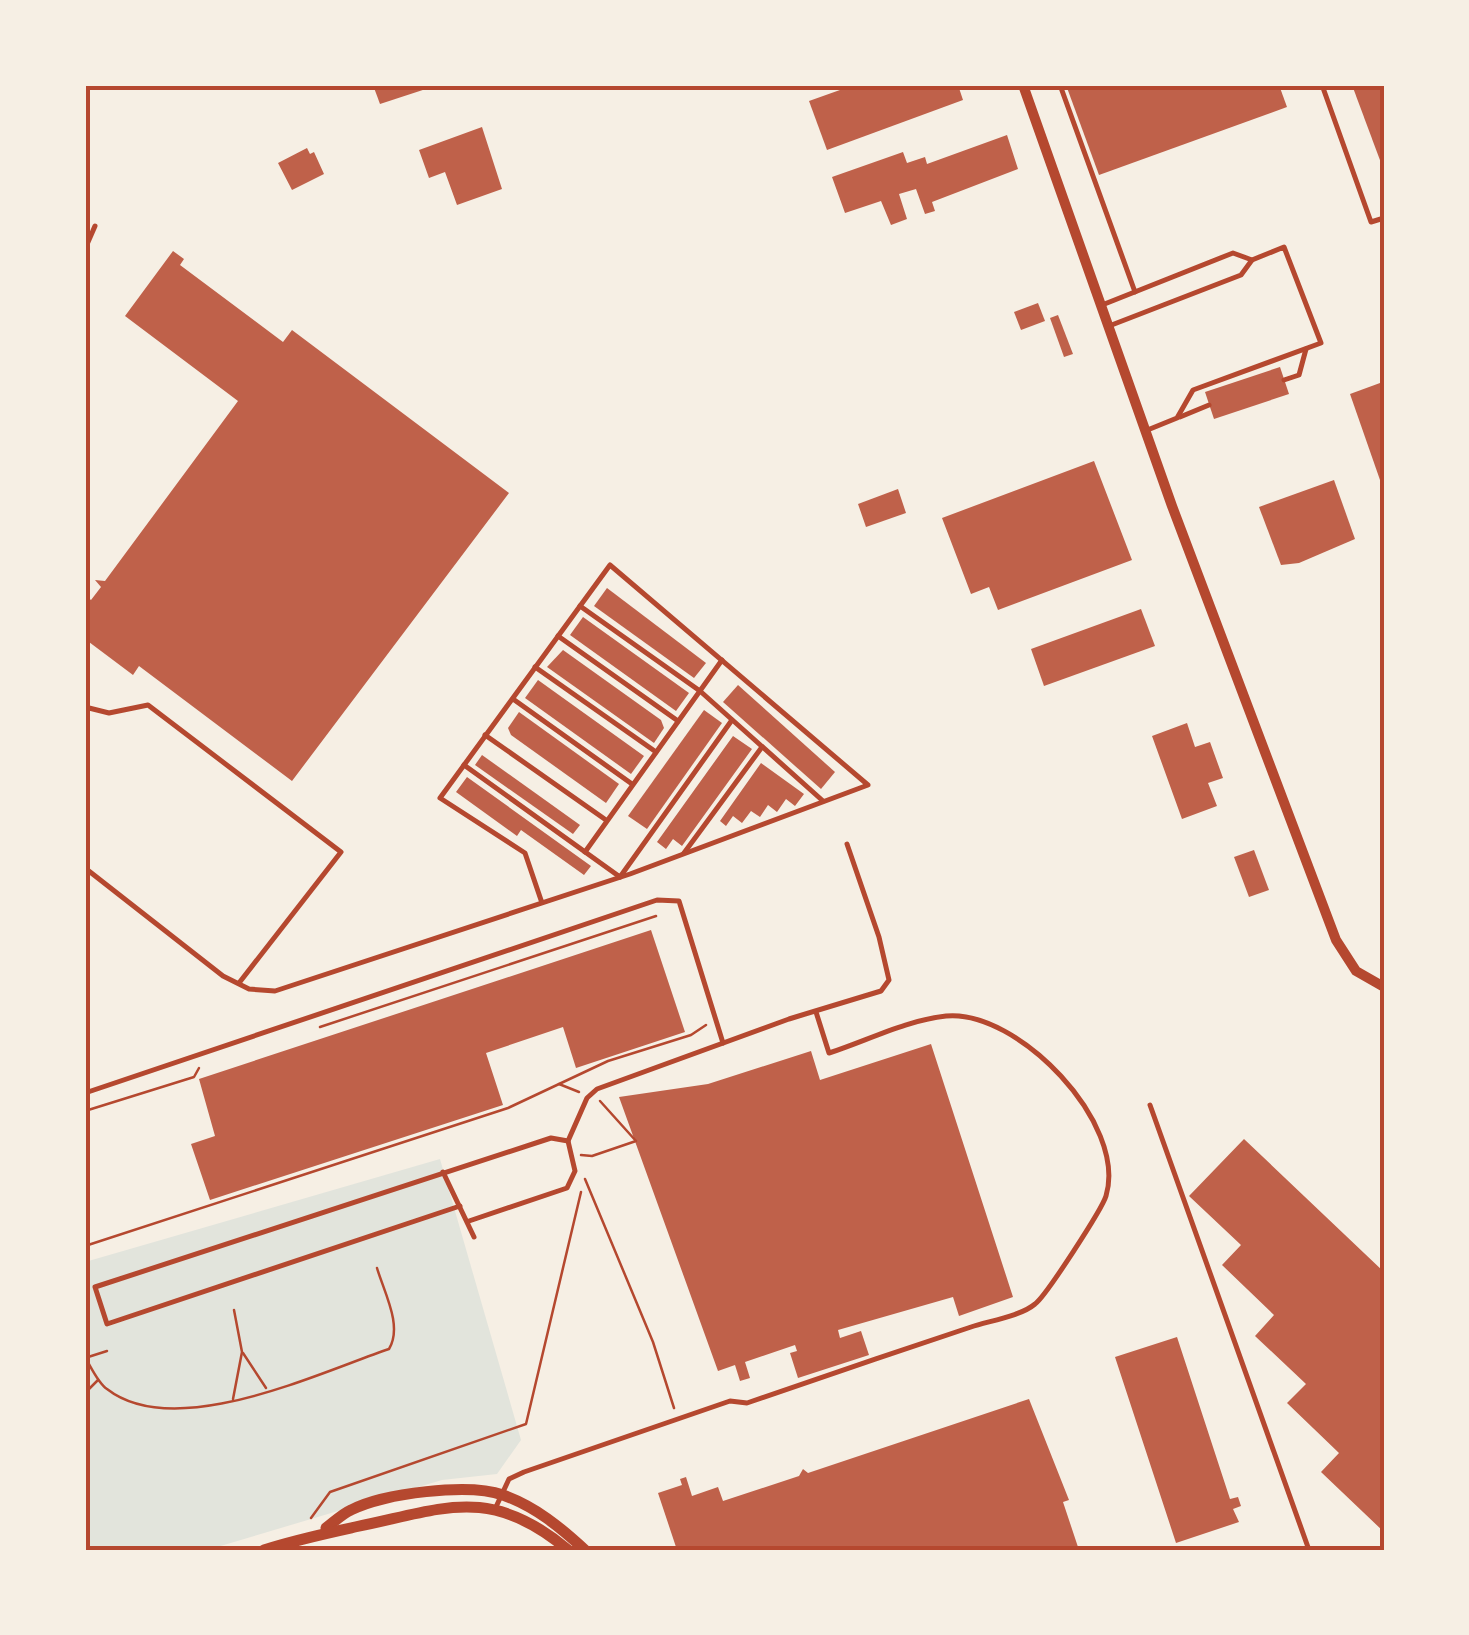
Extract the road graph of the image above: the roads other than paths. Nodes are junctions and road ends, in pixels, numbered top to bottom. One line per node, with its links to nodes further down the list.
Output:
1 (1023, 85): 9 (street)
2 (1060, 85): 8 (lane)
3 (1322, 85): 4 (lane)
4 (1384, 218)
5 (96, 226): 6 (lane)
6 (85, 249)
7 (1252, 260): 8 (lane); 10 (lane); 11 (lane)
8 (1135, 292): 9 (lane)
9 (1102, 305): 10 (street)
10 (1108, 326): 15 (street)
11 (1306, 349): 12 (lane); 14 (lane)
12 (1284, 380)
13 (1209, 406): 14 (lane)
14 (1177, 418): 15 (lane)
15 (1145, 430): 39 (street)
16 (580, 606): 17 (lane); 18 (lane); 20 (lane)
17 (558, 636): 19 (lane); 24 (lane)
18 (722, 660): 20 (lane); 30 (lane)
19 (536, 667): 21 (lane); 27 (lane)
20 (700, 691): 23 (lane); 24 (lane)
21 (512, 698): 25 (lane); 29 (lane)
22 (85, 707): 38 (lane)
23 (732, 720): 26 (lane); 36 (lane)
24 (678, 721): 27 (lane)
25 (486, 735): 28 (lane); 31 (lane)
26 (762, 746): 30 (lane); 34 (lane)
27 (656, 752): 29 (lane)
28 (464, 765): 33 (lane); 37 (lane)
29 (633, 784): 31 (lane)
30 (824, 802): 34 (lane)
31 (606, 821): 33 (lane)
32 (847, 844): 40 (lane)
33 (585, 852): 36 (lane)
34 (684, 854): 36 (lane)
35 (85, 868): 38 (lane)
36 (620, 877): 37 (lane)
37 (542, 904): 38 (lane)
38 (238, 984)
39 (1384, 987)
40 (816, 1012): 41 (lane); 49 (lane)
41 (724, 1043): 42 (lane); 44 (lane)
42 (85, 1093)
43 (1150, 1105): 55 (lane)
44 (568, 1141): 45 (lane); 47 (lane)
45 (443, 1172): 46 (lane); 46 (lane)
46 (460, 1206): 47 (lane)
47 (469, 1221): 48 (lane)
48 (474, 1237)
49 (499, 1493): 50 (lane); 51 (street); 54 (street)
50 (494, 1512): 51 (street); 53 (street)
51 (323, 1531): 52 (street)
52 (264, 1550)
53 (568, 1550)
54 (586, 1550)
55 (1309, 1550)

